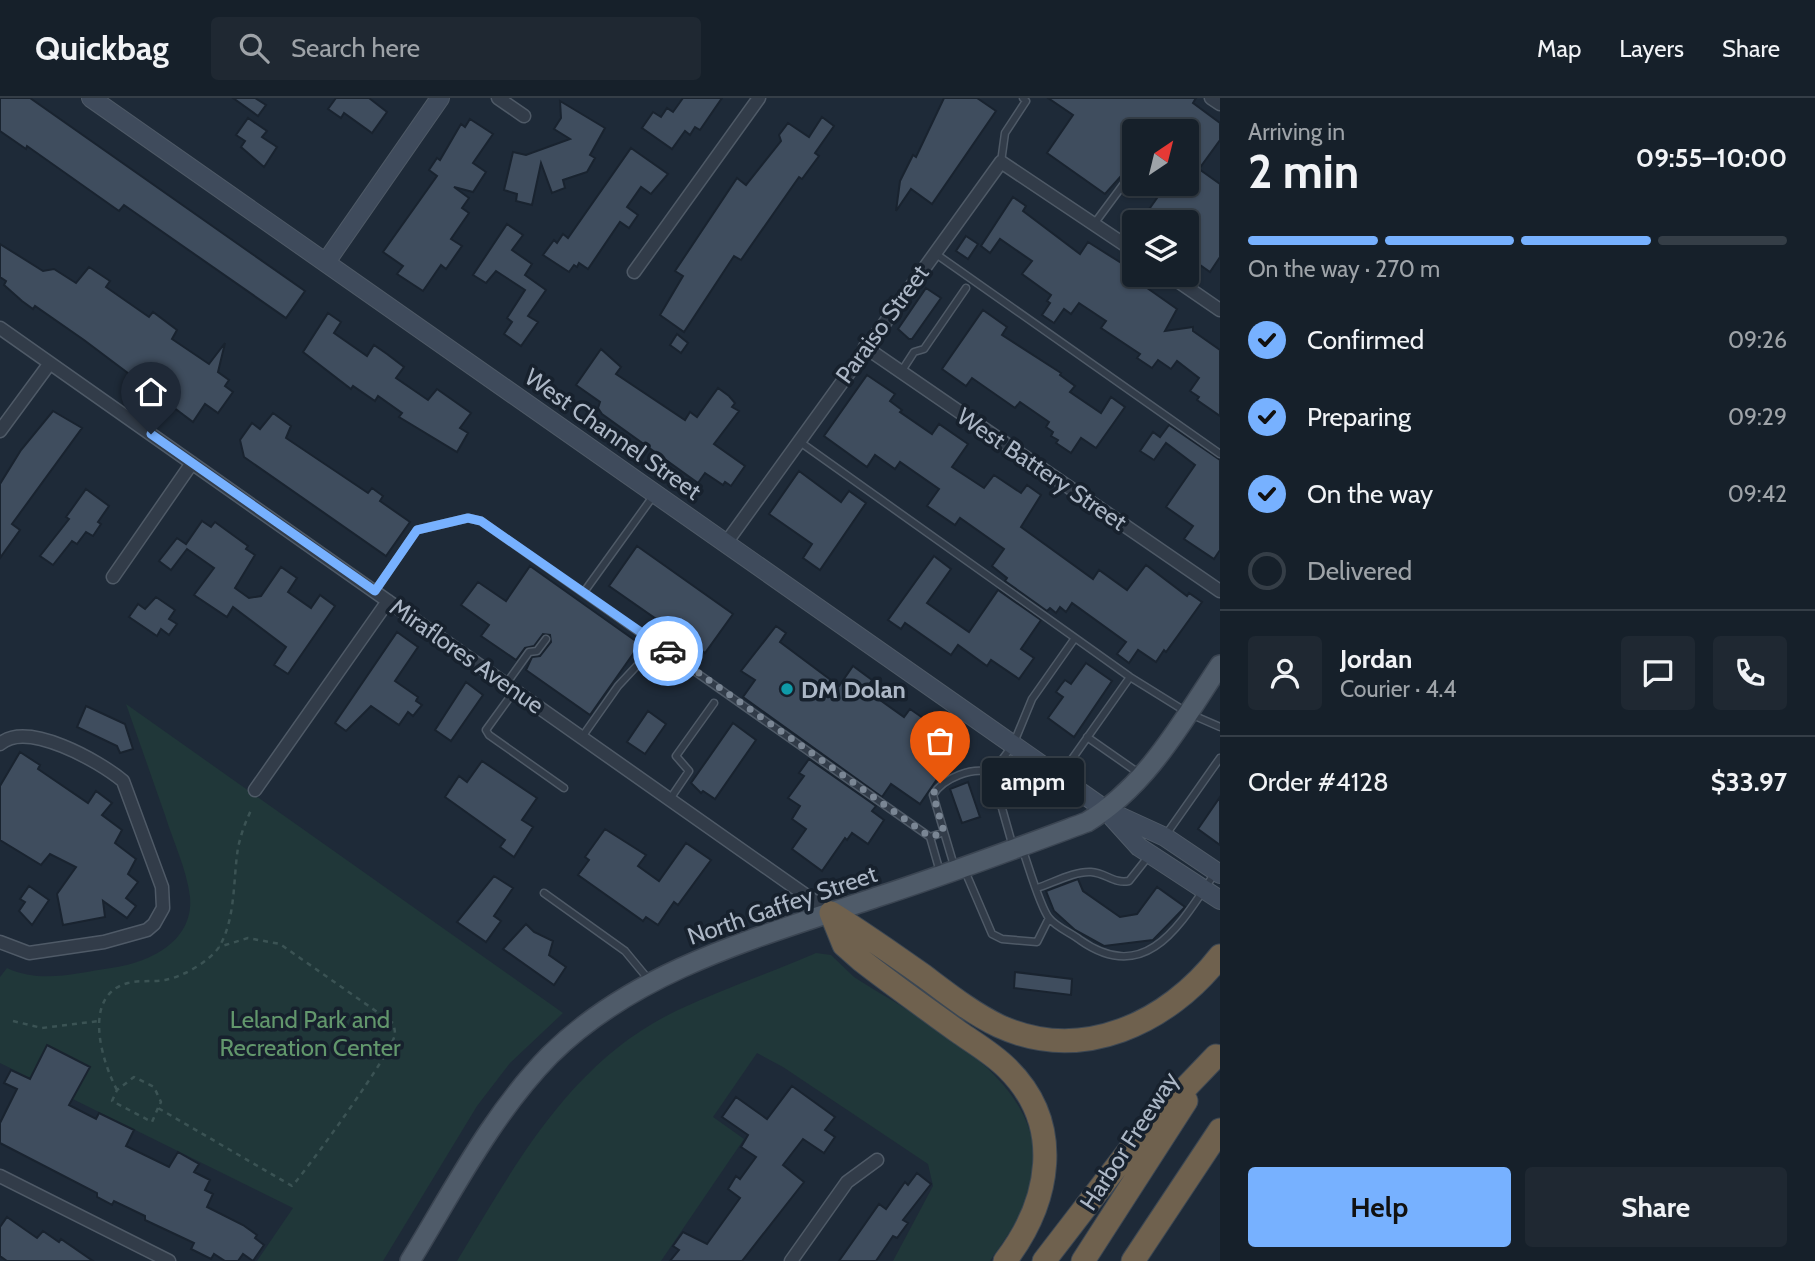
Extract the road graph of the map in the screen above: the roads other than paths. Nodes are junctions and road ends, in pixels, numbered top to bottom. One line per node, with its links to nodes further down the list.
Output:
1 (91, 98): 14 (street, West Channel Street)
2 (440, 98): 14 (street)
3 (498, 98): 8 (street)
4 (760, 98): 15 (street)
5 (1211, 98): 7 (street)
6 (1025, 99): 9 (lane, Paraiso Street)
7 (1220, 104)
8 (524, 116)
9 (1000, 162): 11 (street); 13 (street, Paraiso Street)
10 (1122, 186): 11 (lane)
11 (1094, 224): 12 (street)
12 (1122, 243)
13 (934, 253): 20 (street, Paraiso Street); 25 (lane)
14 (326, 261): 27 (street, West Channel Street)
15 (634, 272)
16 (1187, 287): 18 (street)
17 (966, 288): 22 (lane)
18 (1220, 309)
19 (0, 328): 21 (street, Miraflores Avenue)
20 (865, 347): 22 (street, West Battery Street); 24 (street, Paraiso Street)
21 (50, 363): 23 (street); 26 (street, Miraflores Avenue)
22 (901, 372): 31 (street, West Battery Street)
23 (0, 431)
24 (799, 441): 28 (street, Paraiso Street); 34 (lane)
25 (1220, 454)
26 (192, 463): 29 (street); 30 (street, Miraflores Avenue)
27 (655, 493): 28 (street, West Channel Street); 32 (lane)
28 (726, 543): 46 (street, West Channel Street)
29 (113, 577)
30 (375, 591): 32 (lane); 33 (street, Miraflores Avenue)
31 (1220, 591)
32 (584, 592): 36 (lane)
33 (388, 601): 39 (street, Miraflores Avenue); 52 (street)
34 (1076, 638): 38 (lane); 46 (lane)
35 (546, 639): 39 (lane)
36 (657, 644): 43 (lane); 57 (lane)
37 (1220, 665): 41 (main road, North Gaffey Street)
38 (1130, 677): 41 (lane); 44 (lane)
39 (510, 687): 43 (street, Miraflores Avenue); 51 (lane)
40 (714, 703): 53 (lane)
41 (1188, 713): 42 (lane); 49 (main road, North Gaffey Street)
42 (1220, 727)
43 (582, 737): 53 (street, Miraflores Avenue)
44 (1087, 737): 49 (lane); 50 (lane)
45 (0, 744): 68 (street)
46 (1013, 745): 48 (lane); 50 (street, West Channel Street)
47 (1220, 758): 56 (lane)
48 (992, 773): 55 (lane); 58 (lane)
49 (1143, 775): 54 (main road, North Gaffey Street)
50 (1059, 777): 54 (street, West Channel Street)
51 (565, 788)
52 (255, 790)
53 (670, 799): 66 (street, Miraflores Avenue)
54 (1106, 810): 56 (street, West Channel Street); 58 (main road, North Gaffey Street); 59 (street, West Channel Street)
55 (944, 832): 57 (lane); 61 (lane)
56 (1165, 836): 60 (street, West Channel Street)
57 (930, 837): 61 (lane)
58 (1017, 848): 61 (main road, North Gaffey Street); 62 (lane)
59 (1149, 855): 62 (lane); 63 (street, West Channel Street)
60 (1219, 870): 63 (lane)
61 (954, 872): 66 (main road, North Gaffey Street); 67 (lane)
62 (1037, 888): 67 (lane)
63 (1203, 890): 65 (street, West Channel Street); 67 (lane)
64 (544, 893): 70 (lane)
65 (1220, 900)
66 (831, 913): 69 (highway); 70 (main road, North Gaffey Street); 79 (highway)
67 (1049, 918)
68 (0, 942)
69 (1220, 956)
70 (651, 982): 77 (main road, North Gaffey Street)
71 (1218, 1052): 80 (highway); 81 (highway, Harbor Freeway)
72 (1220, 1130): 75 (highway)
73 (877, 1160): 78 (street)
74 (0, 1177): 76 (street)
75 (1137, 1257)
76 (169, 1261)
77 (410, 1261)
78 (791, 1261)
79 (1005, 1261)
80 (1044, 1261)
81 (1083, 1261)

